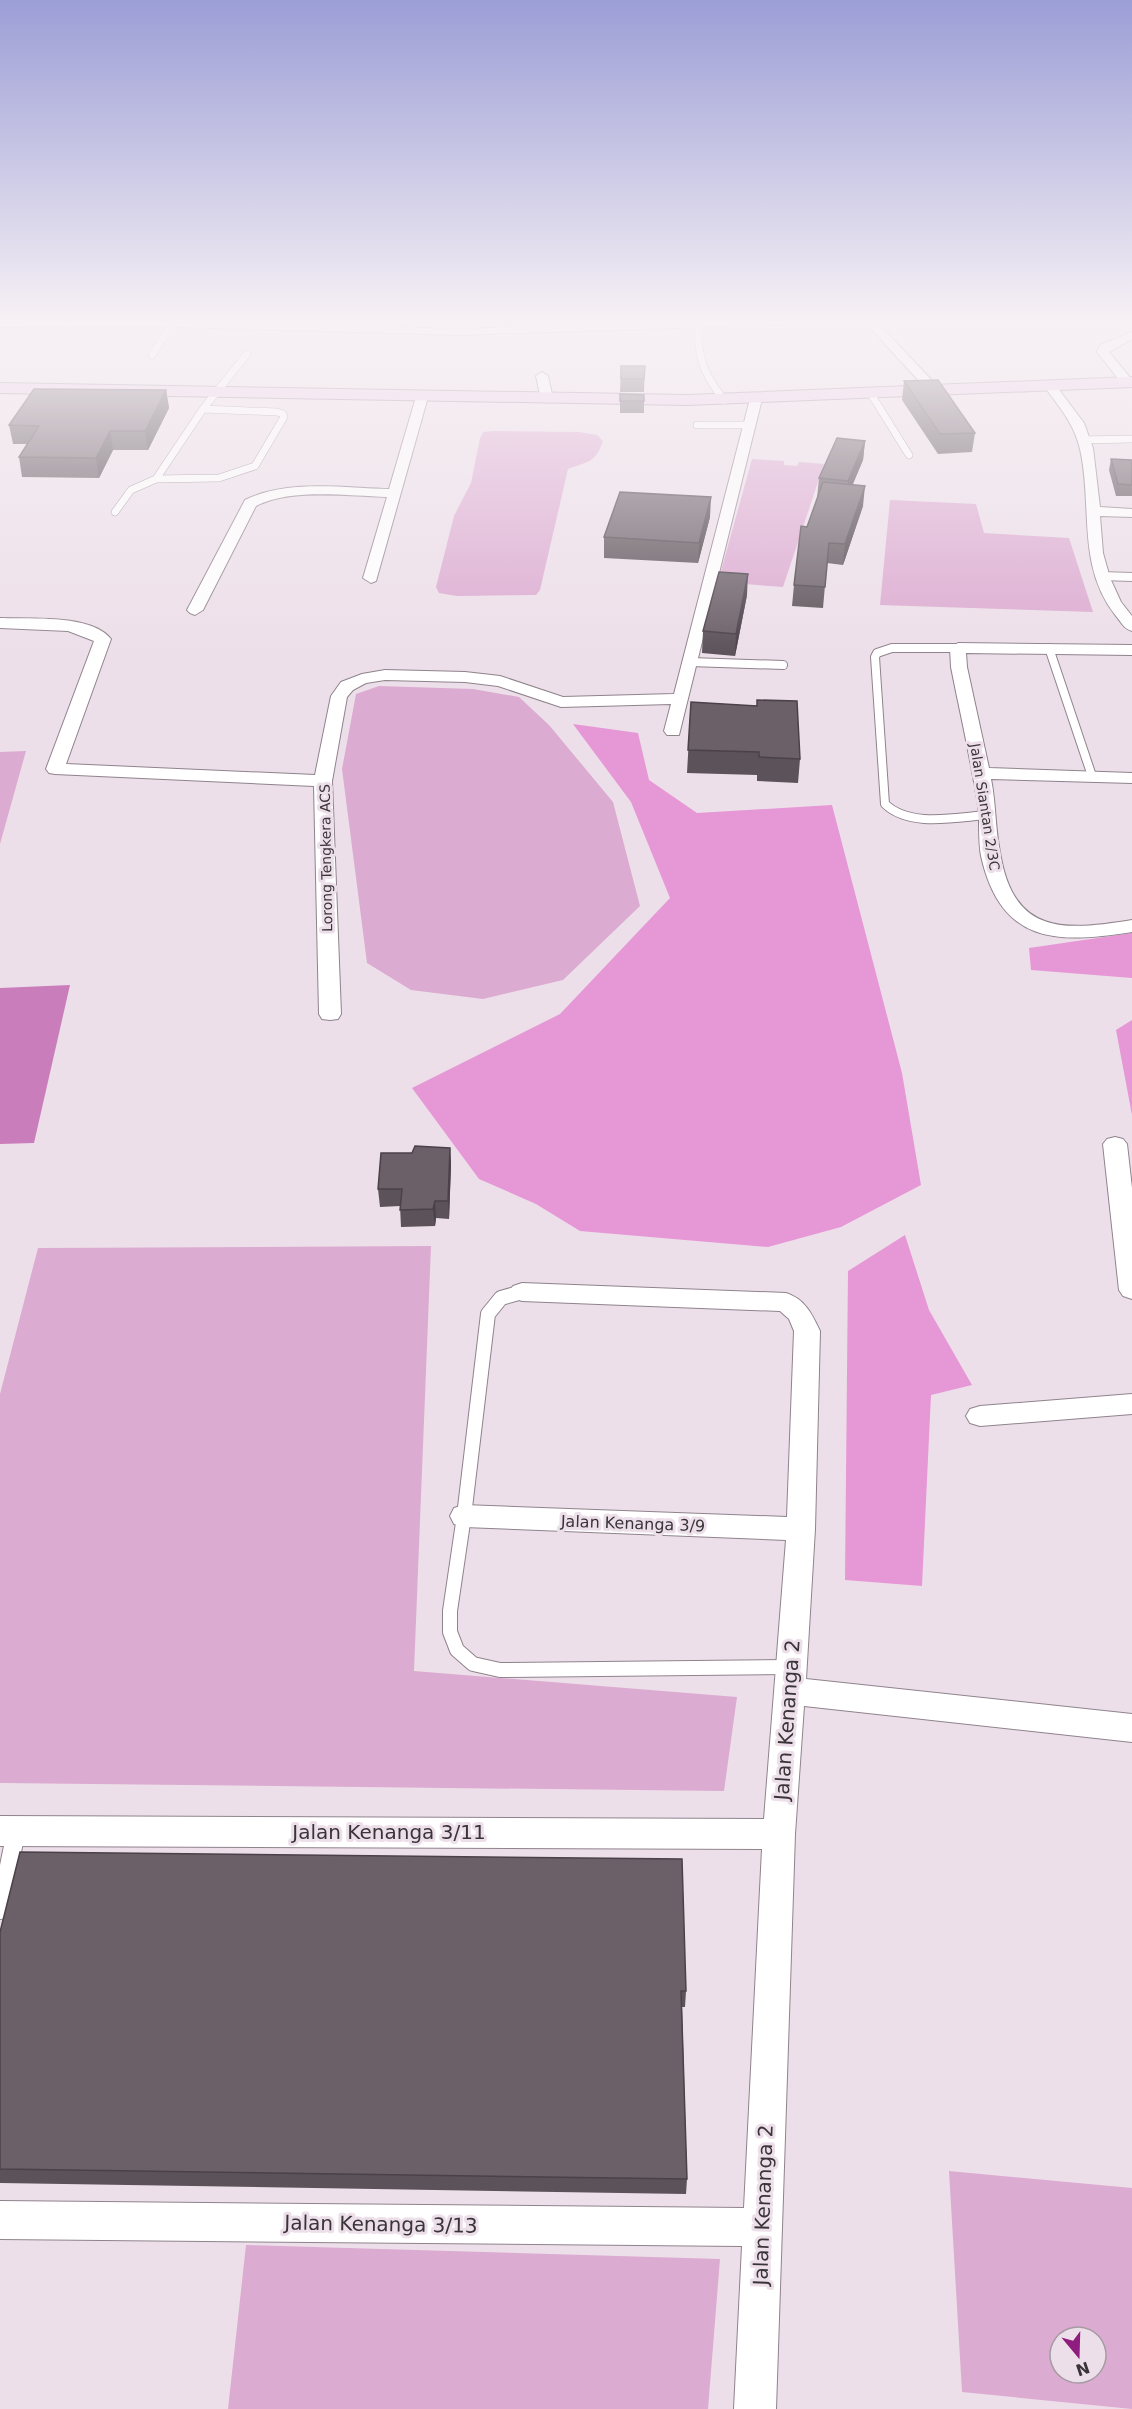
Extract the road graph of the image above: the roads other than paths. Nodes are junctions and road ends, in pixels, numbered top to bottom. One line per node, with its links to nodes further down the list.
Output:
1 (189, 430): 10 (lane)
2 (276, 430): 10 (lane)
3 (413, 430): 11 (street)
4 (749, 430): 24 (street)
5 (894, 430): 9 (lane)
6 (1079, 430): 8 (street)
7 (1132, 439): 8 (lane)
8 (1082, 441): 12 (street)
9 (909, 455)
10 (156, 479): 13 (lane)
11 (395, 493): 17 (street); 18 (street)
12 (1092, 511): 14 (street); 15 (street)
13 (115, 512)
14 (1132, 513)
15 (1101, 576): 16 (lane); 20 (street)
16 (1132, 577)
17 (371, 578)
18 (195, 610)
19 (0, 623): 31 (street)
20 (1132, 626)
21 (958, 648): 22 (street); 28 (street, Jalan Siantan 2/3C); 32 (lane)
22 (1049, 648): 23 (street); 29 (lane)
23 (1132, 650)
24 (690, 662): 25 (lane); 26 (street)
25 (783, 665)
26 (681, 699): 27 (street); 31 (street, Lorong Tengkera ACS)
27 (673, 731)
28 (982, 773): 29 (street); 32 (street, Jalan Siantan 2/3C)
29 (1092, 776): 30 (street)
30 (1132, 778)
31 (323, 781): 34 (street, Lorong Tengkera ACS)
32 (988, 815): 33 (street, Jalan Siantan 2/3C)
33 (1132, 926)
34 (330, 1014)
35 (1115, 1144): 36 (street)
36 (1132, 1290)
37 (522, 1292): 40 (lane); 41 (street, Jalan Kenanga 2)
38 (1132, 1404): 39 (street)
39 (980, 1416)
40 (464, 1516): 41 (street, Jalan Kenanga 3/9); 42 (lane)
41 (801, 1529): 42 (street, Jalan Kenanga 2)
42 (790, 1679): 43 (street); 45 (street, Jalan Kenanga 2)
43 (1132, 1728)
44 (8, 1831): 45 (street, Jalan Kenanga 3/11); 46 (lane)
45 (779, 1834): 48 (street, Jalan Kenanga 2)
46 (0, 1910)
47 (0, 2220): 48 (street, Jalan Kenanga 3/13)
48 (762, 2227): 49 (street, Jalan Kenanga 2)
49 (755, 2409)

